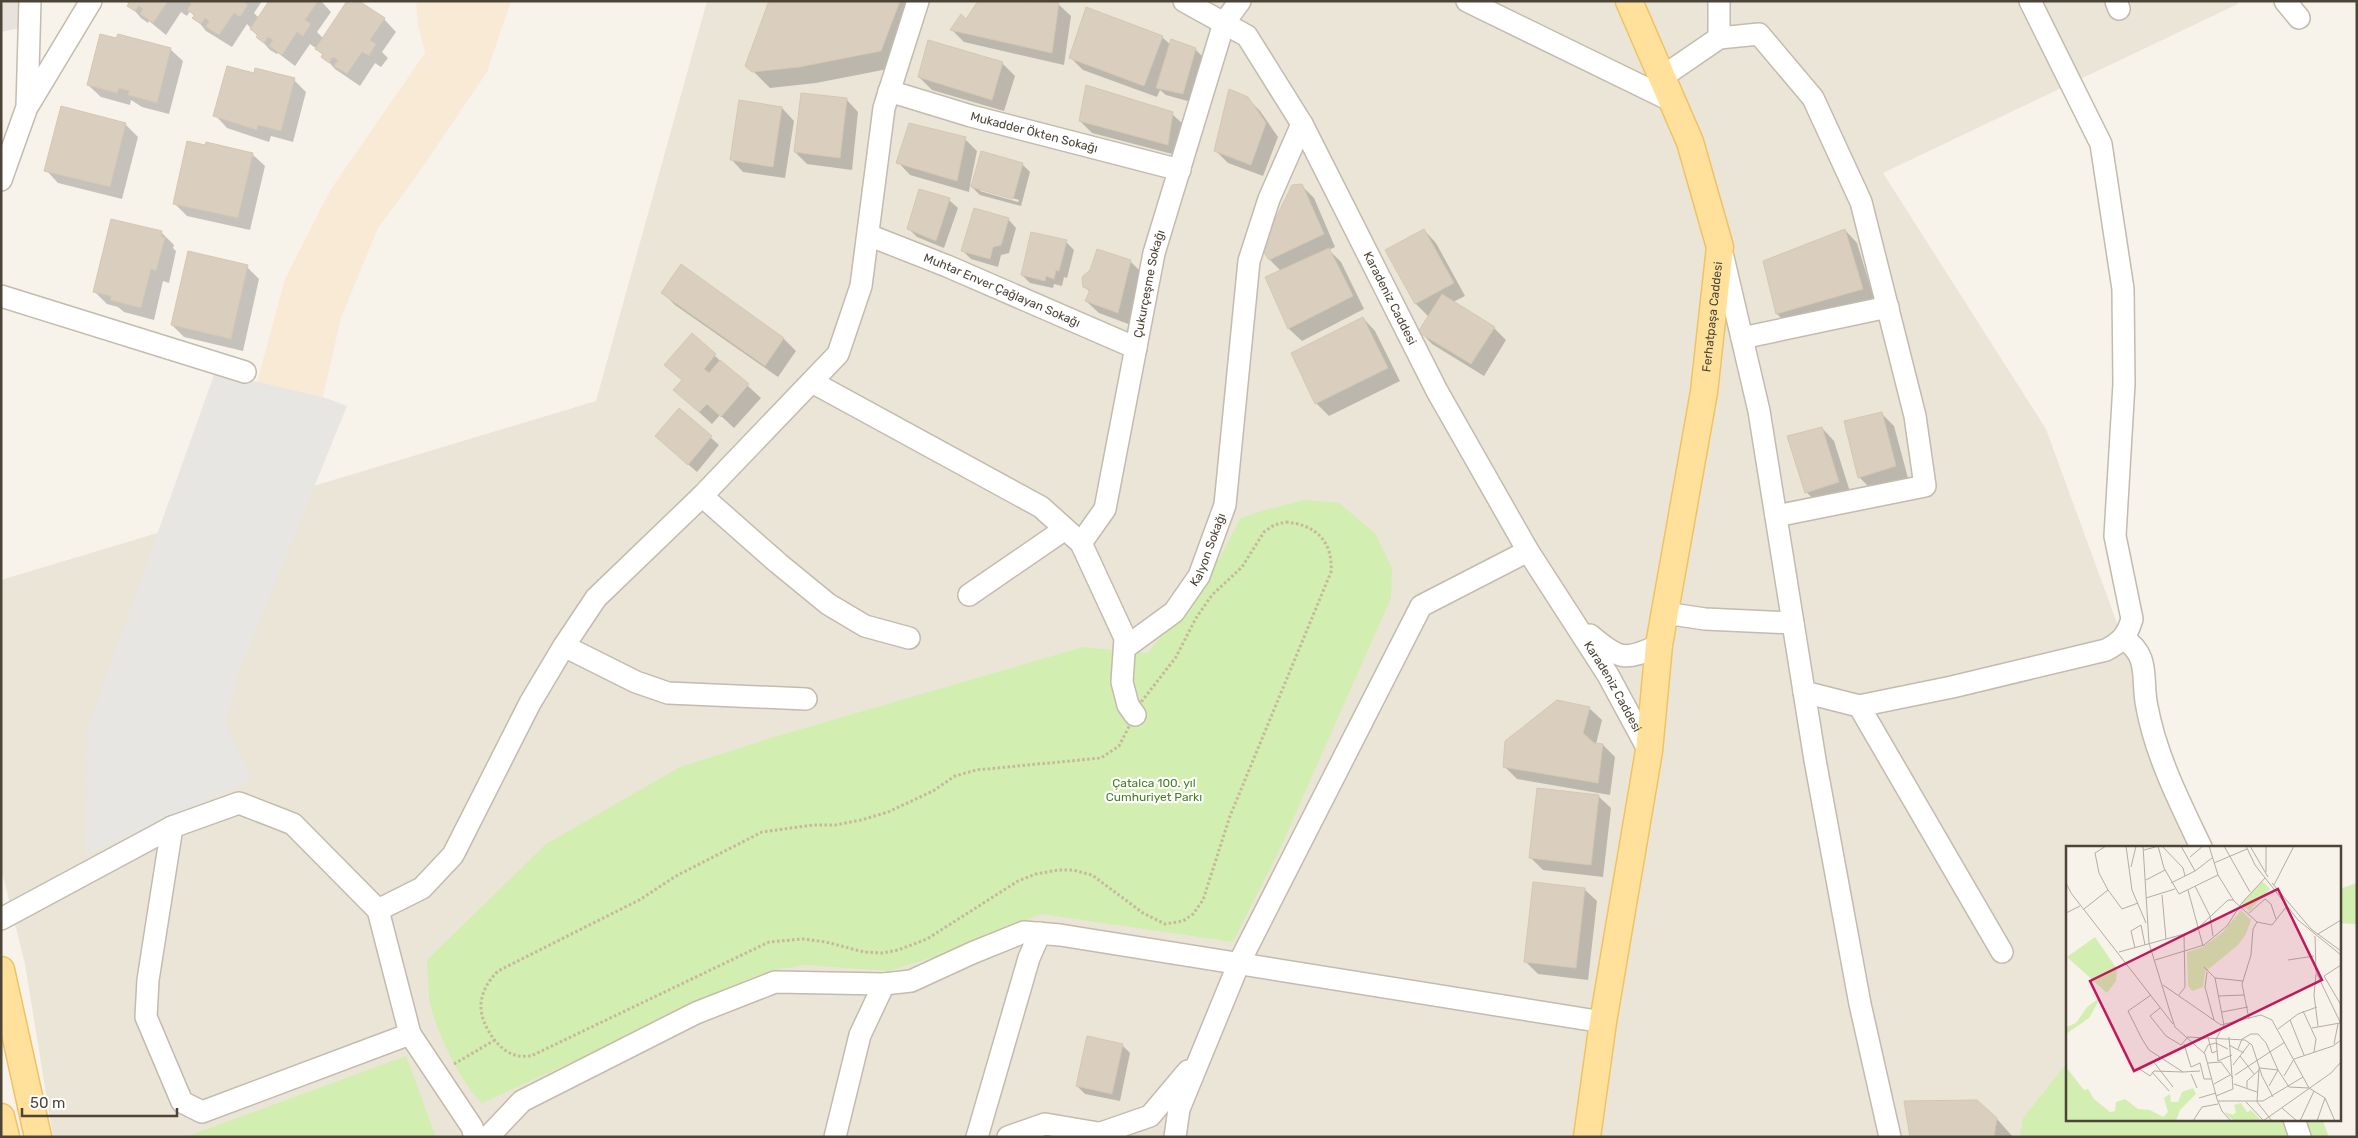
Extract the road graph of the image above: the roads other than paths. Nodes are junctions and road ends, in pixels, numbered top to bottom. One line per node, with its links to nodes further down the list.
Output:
1 (30, 1): 17 (street)
2 (91, 1): 17 (street)
3 (918, 1): 15 (street)
4 (1184, 1): 12 (street, Karadeniz Caddesi)
5 (1240, 1): 12 (street, Çukurçeşme Sokağı)
6 (1466, 1): 16 (street)
7 (1629, 1): 14 (main road, Ferhatpaşa Caddesi)
8 (1719, 1): 13 (street)
9 (2030, 1): 39 (street)
10 (2285, 1): 11 (street)
11 (2299, 18)
12 (1224, 23): 18 (street, Karadeniz Caddesi); 19 (street, Çukurçeşme Sokağı)
13 (1719, 38): 14 (street); 24 (street)
14 (1662, 77): 16 (main road, Ferhatpaşa Caddesi)
15 (889, 91): 19 (street, Mukadder Ökten Sokağı); 21 (street)
16 (1672, 101): 22 (main road, Ferhatpaşa Caddesi)
17 (27, 107): 20 (street)
18 (1302, 124): 33 (street, Karadeniz Caddesi); 42 (street, Kalyon Sokağı)
19 (1180, 170): 26 (street, Çukurçeşme Sokağı)
20 (1, 180)
21 (868, 235): 26 (street, Muhtar Enver Çağlayan Sokağı); 28 (street)
22 (1720, 247): 25 (street); 35 (main road, Ferhatpaşa Caddesi)
23 (1, 296): 27 (street)
24 (1888, 307): 25 (street); 30 (street)
25 (1742, 338): 30 (street)
26 (1136, 348): 32 (street, Çukurçeşme Sokağı)
27 (245, 372)
28 (812, 382): 29 (street); 31 (street)
29 (702, 496): 38 (street); 41 (street)
30 (1776, 516): 37 (street)
31 (1065, 529): 32 (street); 34 (street)
32 (1081, 543): 42 (street)
33 (1528, 551): 36 (street, Karadeniz Caddesi); 54 (street)
34 (969, 596)
35 (1665, 613): 37 (street); 40 (main road, Ferhatpaşa Caddesi)
36 (1574, 622): 40 (street, Karadeniz Caddesi); 47 (street, Karadeniz Caddesi)
37 (1793, 623): 43 (street)
38 (909, 638)
39 (2124, 639): 45 (street); 49 (street)
40 (1659, 645): 47 (main road, Ferhatpaşa Caddesi)
41 (564, 646): 44 (street); 50 (street)
42 (1126, 647): 46 (street)
43 (1804, 692): 45 (street); 72 (street)
44 (806, 699)
45 (1860, 706): 53 (street)
46 (1135, 716)
47 (1649, 751): 57 (main road, Ferhatpaşa Caddesi)
48 (172, 827): 50 (street); 51 (street); 58 (street)
49 (2201, 846)
50 (378, 910): 58 (street)
51 (1, 919)
52 (1040, 933): 54 (street); 56 (street); 68 (street)
53 (2002, 952)
54 (1239, 963): 57 (street); 59 (street)
55 (1, 970): 64 (main road)
56 (884, 984): 66 (street); 67 (street)
57 (1603, 1022): 71 (main road, Ferhatpaşa Caddesi)
58 (410, 1034): 65 (street)
59 (1202, 1053): 62 (street); 70 (street)
60 (1, 1116): 63 (main road)
61 (2294, 1120): 73 (street)
62 (1111, 1135): 69 (street)
63 (6, 1137)
64 (38, 1137)
65 (475, 1137)
66 (488, 1137)
67 (835, 1137)
68 (977, 1137)
69 (1008, 1137)
70 (1175, 1137)
71 (1587, 1137)
72 (1890, 1137)
73 (2300, 1137)

